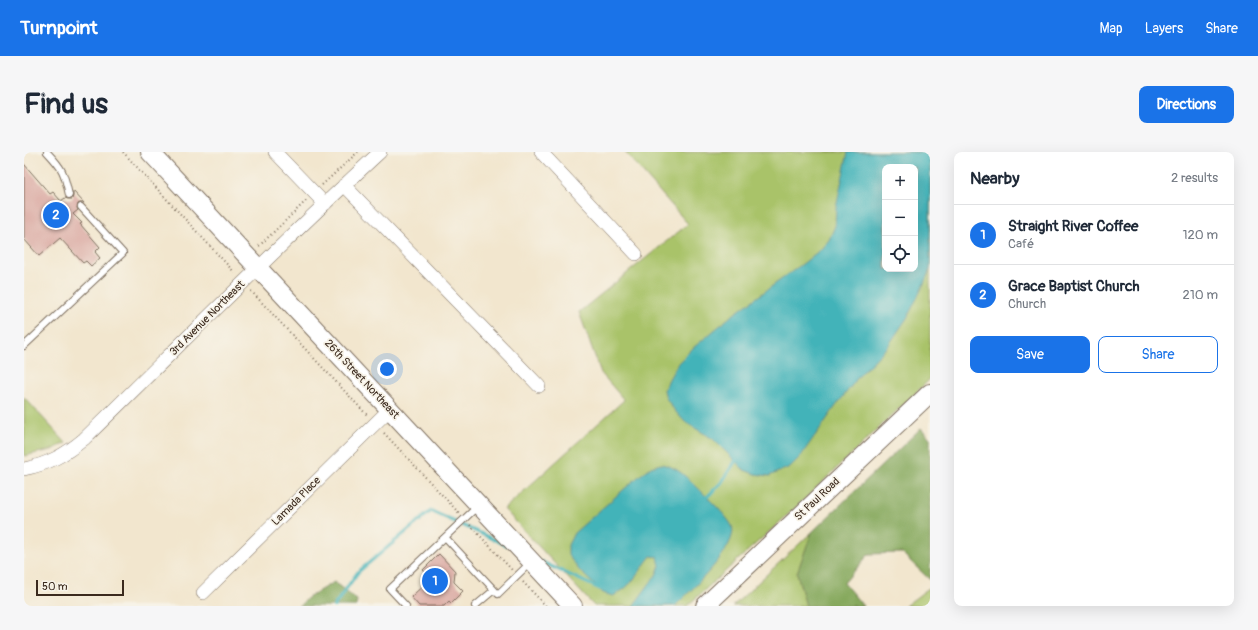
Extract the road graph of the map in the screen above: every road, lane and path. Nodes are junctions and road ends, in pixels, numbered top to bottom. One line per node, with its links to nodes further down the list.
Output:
1 (47, 152): 10 (lane)
2 (123, 152): 15 (path)
3 (150, 152): 14 (main road, 26th Street Northeast)
4 (275, 152): 9 (street)
5 (358, 152): 9 (path)
6 (380, 152): 8 (street, 3rd Avenue Northeast)
7 (541, 152): 13 (street)
8 (344, 185): 11 (street, 3rd Avenue Northeast); 17 (street)
9 (314, 193): 11 (street); 14 (path)
10 (69, 195)
11 (325, 204): 14 (street, 3rd Avenue Northeast)
12 (81, 207): 16 (lane)
13 (636, 254)
14 (253, 262): 15 (street, 3rd Avenue Northeast); 19 (main road, 26th Street Northeast)
15 (243, 282): 20 (path); 21 (street, 3rd Avenue Northeast)
16 (24, 346)
17 (539, 386)
18 (930, 393): 33 (main road, St Paul Road)
19 (390, 409): 20 (street, Lamada Place); 22 (main road, 26th Street Northeast)
20 (375, 424): 23 (path); 28 (street, Lamada Place)
21 (24, 469)
22 (479, 505): 23 (lane); 25 (main road, 26th Street Northeast)
23 (464, 519): 24 (lane); 26 (path)
24 (445, 537): 27 (lane); 29 (lane)
25 (532, 561): 26 (lane); 32 (main road, 26th Street Northeast)
26 (517, 575): 27 (lane); 31 (path)
27 (494, 590): 30 (lane)
28 (203, 593)
29 (406, 606)
30 (475, 606)
31 (546, 606)
32 (573, 606)
33 (705, 606)

